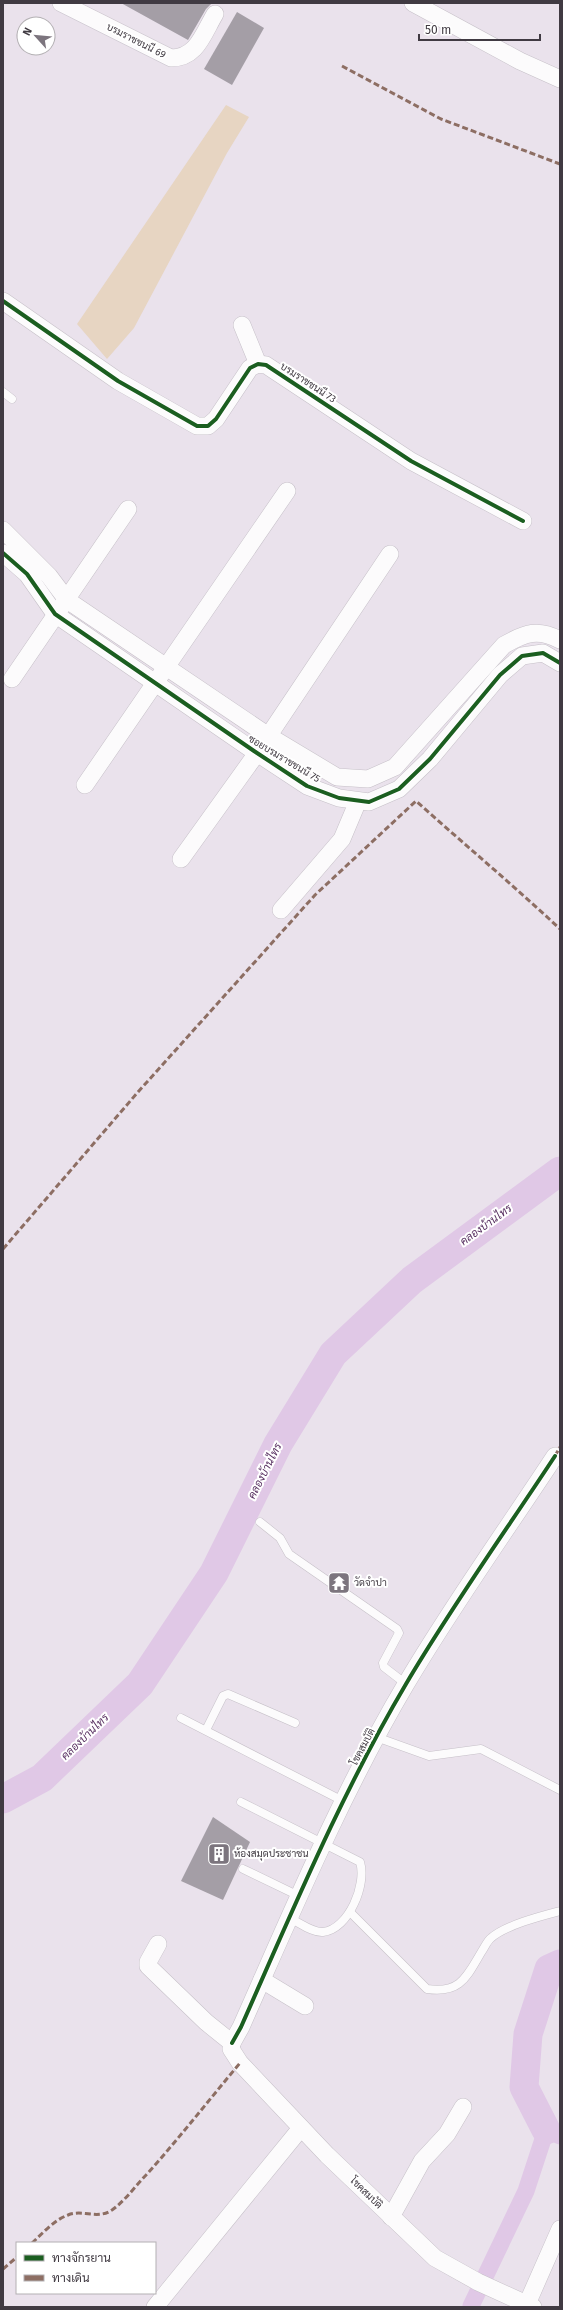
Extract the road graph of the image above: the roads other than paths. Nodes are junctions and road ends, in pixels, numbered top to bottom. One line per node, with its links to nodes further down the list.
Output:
1 (61, 3): 3 (street, บรมราชชนนี 69)
2 (423, 5): 4 (street)
3 (215, 14)
4 (560, 80)
5 (3, 301): 7 (street)
6 (242, 325): 7 (street)
7 (258, 364): 12 (street, บรมราชชนนี 73)
8 (3, 392): 9 (lane)
9 (12, 399)
10 (287, 491): 20 (street)
11 (128, 509): 16 (street)
12 (523, 521)
13 (3, 530): 16 (street, ซอยบรมราชชนนี 75)
14 (3, 552): 17 (street, ซอยบรมราชชนนี 75)
15 (390, 554): 23 (street)
16 (66, 600): 17 (street); 20 (street, ซอยบรมราชชนนี 75)
17 (55, 614): 21 (street); 22 (street, ซอยบรมราชชนนี 75)
18 (560, 640): 23 (street, ซอยบรมราชชนนี 75)
19 (560, 663): 26 (street, ซอยบรมราชชนนี 75)
20 (164, 667): 22 (street); 23 (street, ซอยบรมราชชนนี 75)
21 (12, 679)
22 (154, 683): 24 (street, ซอยบรมราชชนนี 75); 25 (street)
23 (267, 735): 24 (street)
24 (256, 753): 26 (street, ซอยบรมราชชนนี 75); 27 (street)
25 (85, 785)
26 (358, 800): 28 (street)
27 (181, 858)
28 (281, 910)
29 (555, 1456): 31 (street, โชคสมบัติ)
30 (260, 1522): 31 (lane)
31 (406, 1684): 35 (street, โชคสมบัติ)
32 (181, 1718): 34 (lane)
33 (295, 1723): 34 (lane)
34 (206, 1730): 38 (lane)
35 (376, 1737): 36 (lane); 38 (street, โชคสมบัติ)
36 (560, 1790)
37 (241, 1802): 39 (lane)
38 (343, 1802): 39 (street, โชคสมบัติ)
39 (324, 1844): 41 (street, โชคสมบัติ); 43 (lane)
40 (243, 1869): 41 (lane)
41 (299, 1896): 44 (street, โชคสมบัติ)
42 (560, 1911): 43 (lane)
43 (350, 1912): 44 (lane)
44 (289, 1918): 46 (street, โชคสมบัติ)
45 (158, 1944): 48 (street)
46 (262, 1980): 47 (street); 48 (street, โชคสมบัติ)
47 (305, 2006)
48 (232, 2043): 50 (street, โชคสมบัติ)
49 (464, 2107): 51 (street)
50 (301, 2128): 51 (street, โชคสมบัติ); 54 (street)
51 (391, 2217): 53 (street, โชคสมบัติ)
52 (560, 2229): 53 (street)
53 (530, 2306)
54 (155, 2307)

